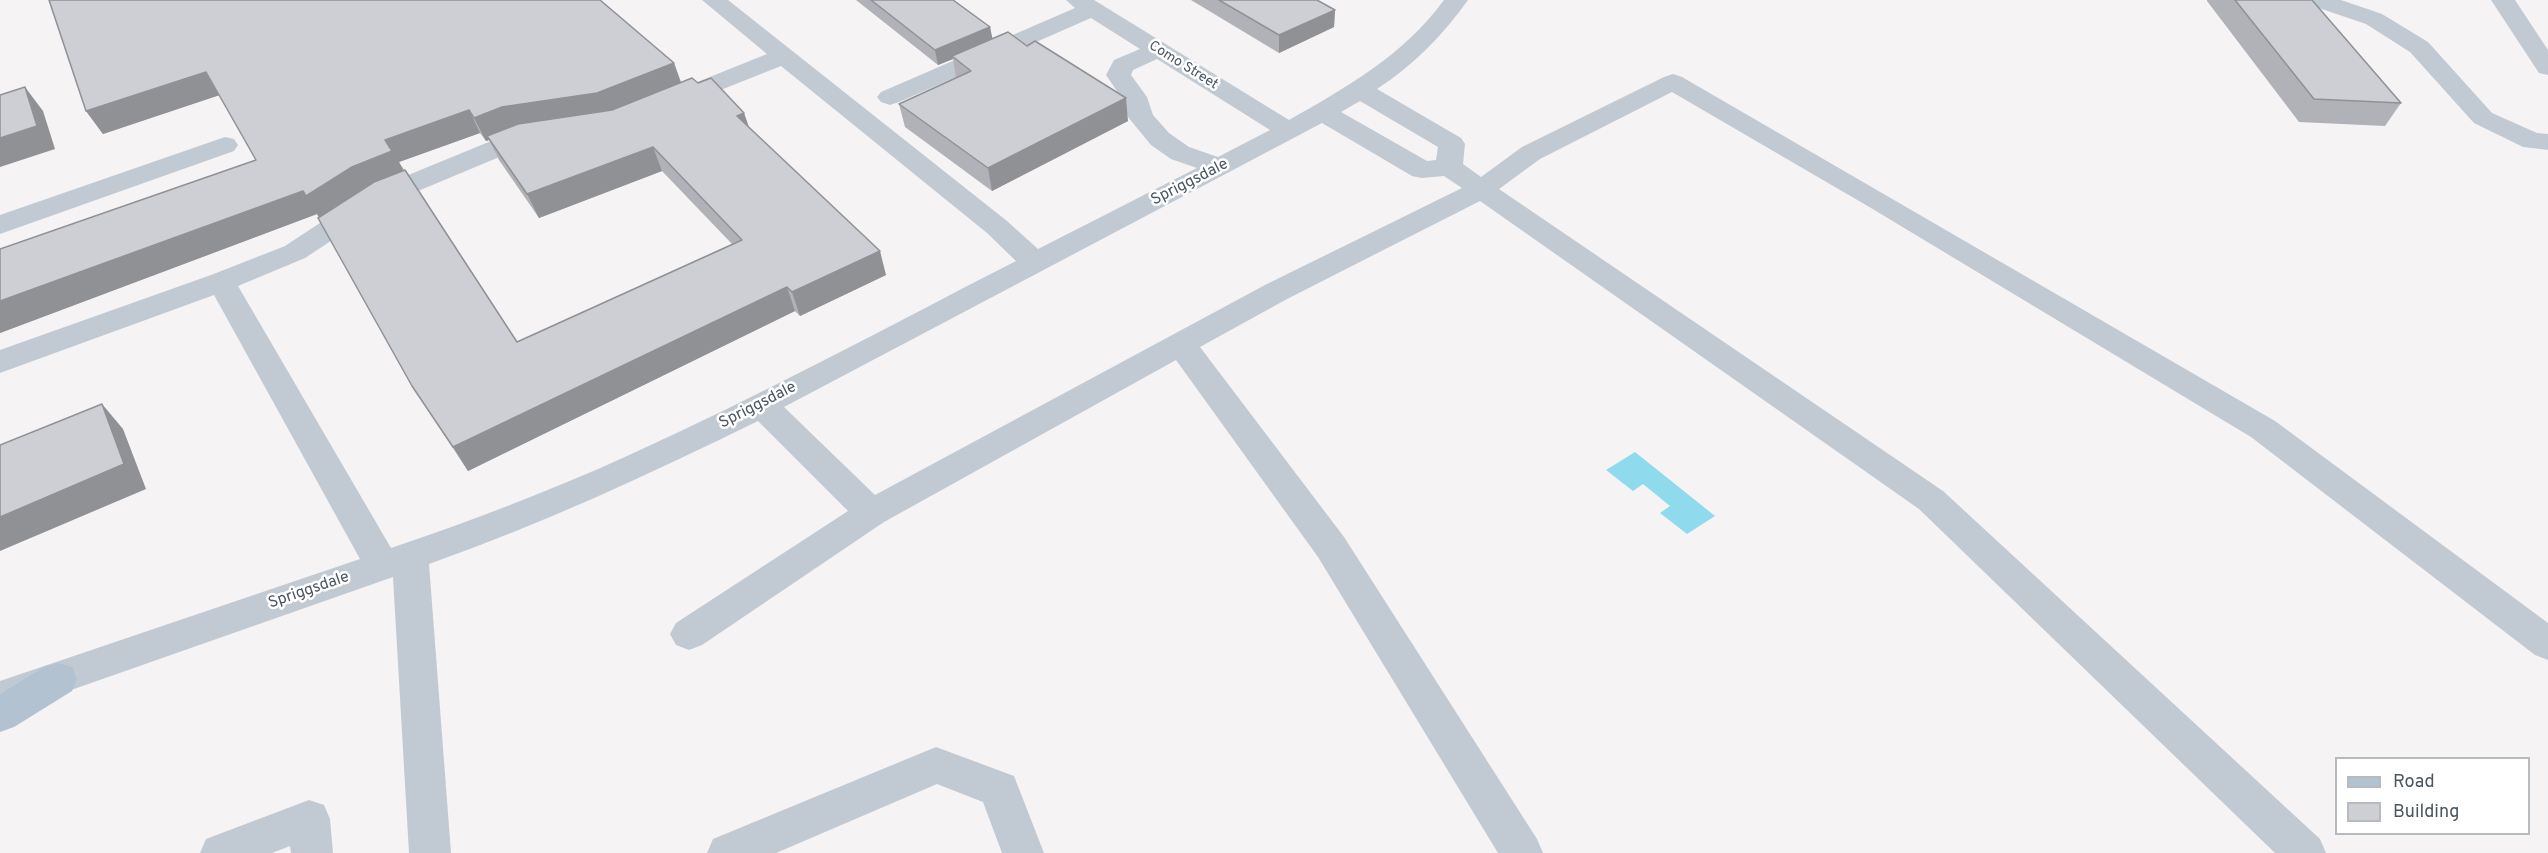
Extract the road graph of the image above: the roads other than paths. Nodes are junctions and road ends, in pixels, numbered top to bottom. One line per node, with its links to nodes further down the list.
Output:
1 (714, 0): 7 (street)
2 (1456, 0): 9 (street, Spriggsdale)
3 (2318, 0): 15 (street)
4 (2503, 0): 8 (street)
5 (1085, 4): 6 (street, Como Street); 10 (street)
6 (1158, 50): 13 (street, Como Street); 17 (street)
7 (784, 56): 11 (street); 21 (street)
8 (2548, 68)
9 (1360, 90): 12 (street, Spriggsdale); 18 (street)
10 (890, 97)
11 (655, 108)
12 (1323, 112): 13 (street, Spriggsdale); 18 (street)
13 (1289, 131): 17 (street, Spriggsdale)
14 (556, 133): 22 (street)
15 (2548, 142)
16 (225, 145): 20 (street)
17 (1221, 167): 21 (street, Spriggsdale)
18 (1449, 167): 19 (street)
19 (1482, 189): 23 (street); 29 (street); 39 (street)
20 (0, 225)
21 (1035, 263): 25 (street, Spriggsdale)
22 (221, 282): 24 (street); 27 (street)
23 (1181, 344): 26 (street); 38 (street)
24 (0, 362)
25 (762, 405): 26 (street); 27 (street, Spriggsdale)
26 (872, 513): 28 (street)
27 (396, 561): 30 (street, Spriggsdale); 35 (street)
28 (689, 634)
29 (2548, 644)
30 (58, 679): 31 (street, Spriggsdale); 32 (main road)
31 (0, 698)
32 (0, 715)
33 (221, 853): 34 (street)
34 (312, 853)
35 (430, 853)
36 (728, 853): 37 (street)
37 (1023, 853)
38 (1522, 853)
39 (2305, 853)

